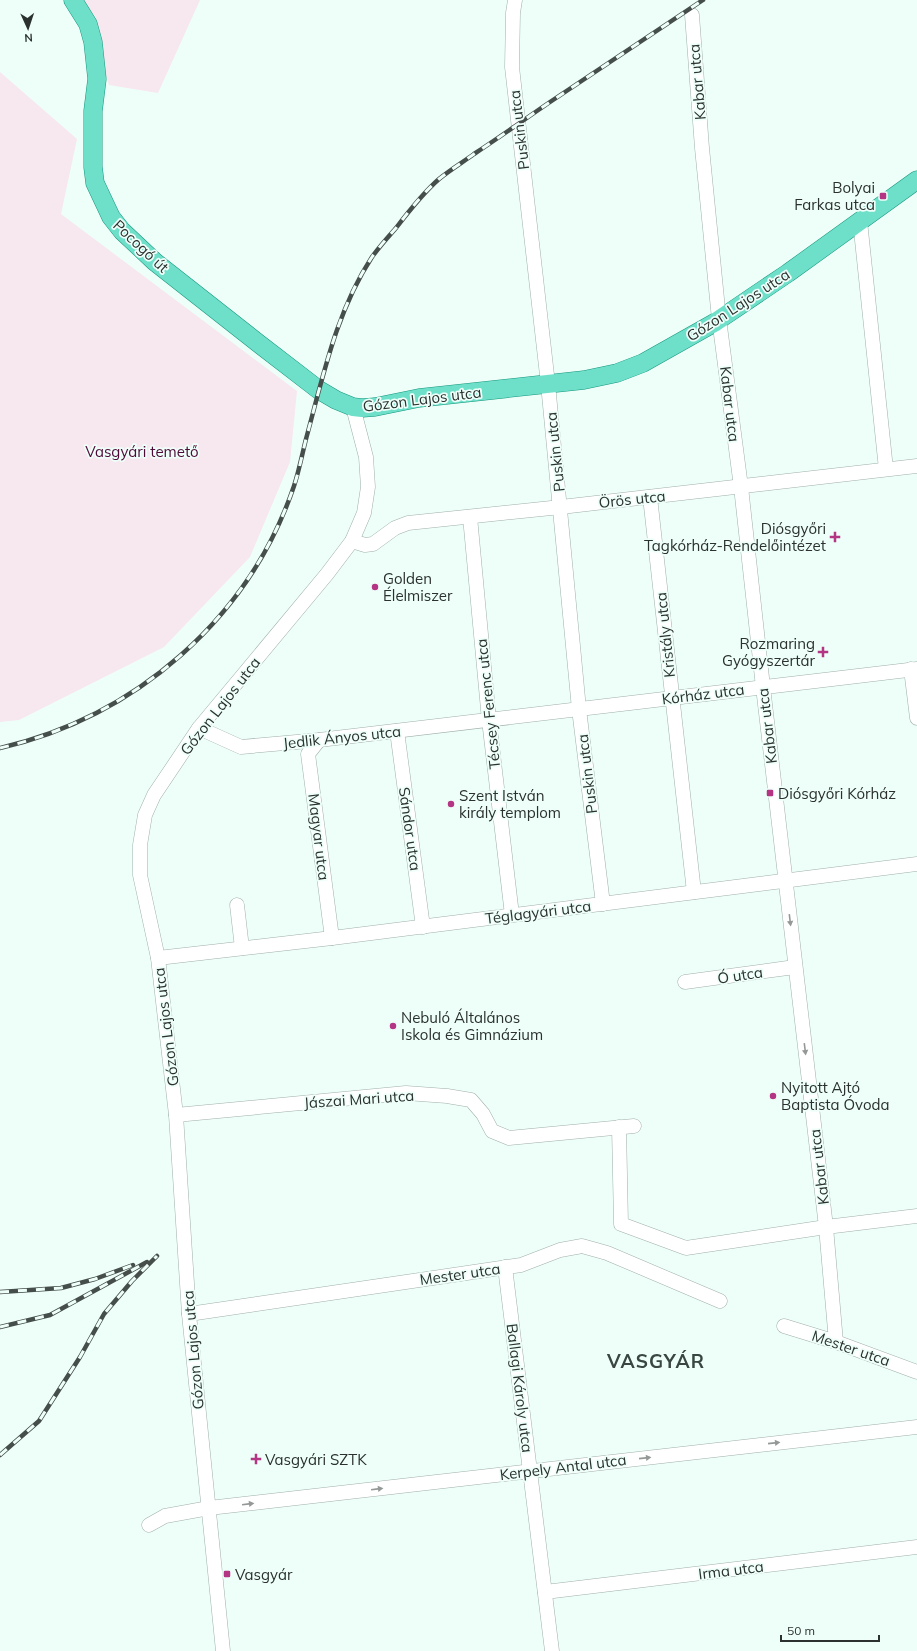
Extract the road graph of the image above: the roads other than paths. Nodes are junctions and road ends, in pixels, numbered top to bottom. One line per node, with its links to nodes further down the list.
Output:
1 (73, 0): 8 (main road, Pocogó út)
2 (515, 0): 7 (street, Puskin utca)
3 (692, 15): 6 (street, Kabar utca)
4 (917, 180): 5 (main road, Gózon Lajos utca)
5 (860, 221): 6 (main road, Gózon Lajos utca); 10 (street)
6 (719, 319): 7 (main road, Gózon Lajos utca); 11 (street, Kabar utca)
7 (548, 384): 8 (main road, Gózon Lajos utca); 13 (street, Puskin utca)
8 (353, 407): 15 (street, Gózon Lajos utca)
9 (917, 466): 10 (street, Örös utca)
10 (886, 469): 11 (street, Örös utca)
11 (741, 487): 12 (street, Örös utca); 17 (street, Kabar utca)
12 (650, 497): 13 (street, Örös utca); 18 (street, Kristály utca)
13 (561, 507): 14 (street, Örös utca); 19 (street, Puskin utca)
14 (470, 517): 15 (street, Örös utca); 21 (street, Técsey Ferenc utca)
15 (352, 541): 22 (street, Gózon Lajos utca)
16 (914, 669): 17 (street, Kórház utca); 20 (street)
17 (763, 687): 18 (street, Kórház utca); 26 (street, Kabar utca)
18 (672, 698): 19 (street, Kórház utca); 27 (street, Kristály utca)
19 (579, 709): 21 (street, Kórház utca); 28 (street, Puskin utca)
20 (917, 718)
21 (489, 720): 23 (street, Jedlik Ányos utca); 30 (street, Técsey Ferenc utca)
22 (199, 728): 24 (street, Jedlik Ányos utca); 34 (street, Gózon Lajos utca)
23 (397, 731): 24 (street, Jedlik Ányos utca); 31 (street, Sándor utca)
24 (319, 740): 32 (street, Magyar utca)
25 (917, 864): 26 (street, Téglagyári utca)
26 (785, 881): 27 (street, Téglagyári utca); 35 (street, Kabar utca, one-way to 35)
27 (694, 892): 28 (street, Téglagyári utca)
28 (602, 904): 30 (street, Téglagyári utca)
29 (237, 906): 33 (street)
30 (512, 916): 31 (street, Téglagyári utca)
31 (423, 927): 32 (street, Téglagyári utca)
32 (332, 938): 33 (street, Téglagyári utca)
33 (242, 948): 34 (street, Téglagyári utca)
34 (158, 958): 37 (street, Gózon Lajos utca)
35 (795, 967): 36 (street, Ó utca); 41 (street, Kabar utca, one-way to 41)
36 (685, 982)
37 (176, 1115): 39 (street, Jászai Mari utca); 44 (street, Gózon Lajos utca)
38 (634, 1126): 39 (street, Jászai Mari utca)
39 (619, 1127): 41 (street)
40 (917, 1216): 41 (street)
41 (826, 1227): 46 (street, Kabar utca)
42 (505, 1267): 43 (street, Mester utca); 44 (street, Mester utca); 49 (street, Ballagi Károly utca)
43 (720, 1301)
44 (189, 1314): 50 (street, Gózon Lajos utca)
45 (784, 1326): 46 (street, Mester utca)
46 (836, 1342): 47 (street, Mester utca)
47 (917, 1372)
48 (917, 1427): 49 (street, Kerpely Antal utca, one-way to 48)
49 (530, 1471): 50 (street, Kerpely Antal utca, one-way to 49); 53 (street, Ballagi Károly utca)
50 (209, 1508): 51 (street, Kerpely Antal utca); 54 (street, Gózon Lajos utca)
51 (149, 1525)
52 (917, 1547): 53 (street, Irma utca)
53 (545, 1592): 55 (street, Ballagi Károly utca)
54 (223, 1651)
55 (552, 1651)

